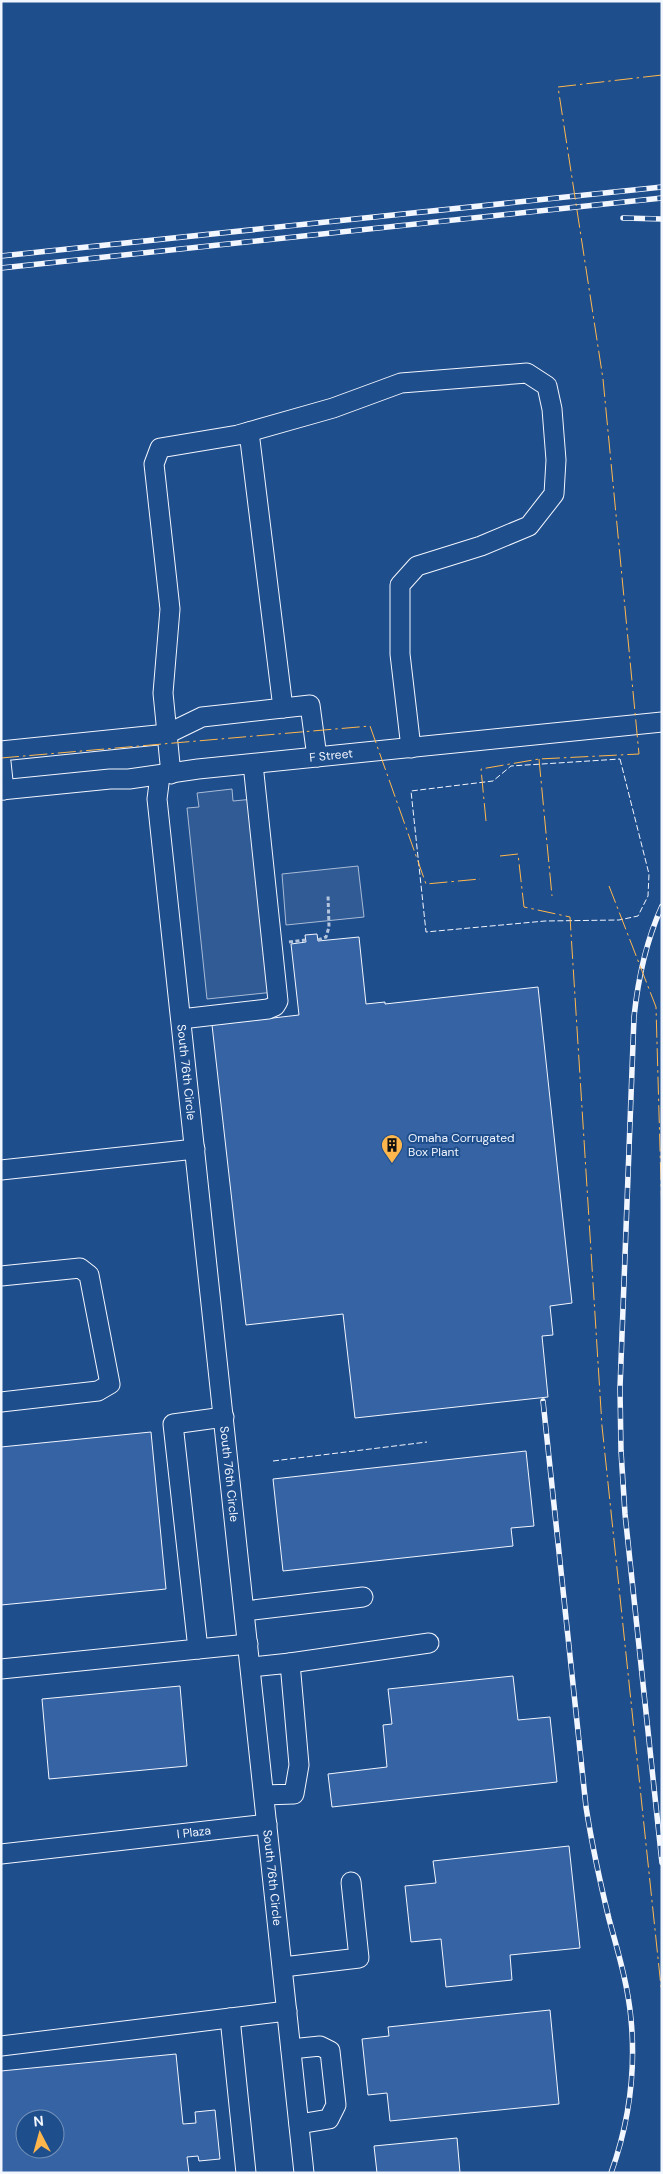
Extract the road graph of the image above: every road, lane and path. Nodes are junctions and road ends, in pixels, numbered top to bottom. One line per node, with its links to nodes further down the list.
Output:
1 (250, 432): 2 (street); 4 (street, South 76th Circle); 5 (street)
2 (283, 708): 4 (street); 7 (street)
3 (662, 722): 5 (street, F Street)
4 (167, 734): 6 (street); 10 (street, South 76th Circle)
5 (411, 748): 7 (street, F Street)
6 (1, 751)
7 (317, 757): 9 (street, F Street)
8 (1, 762): 11 (street)
9 (253, 764): 10 (street, F Street); 16 (street)
10 (166, 775): 11 (street, F Street); 16 (street, South 76th Circle)
11 (3, 790)
12 (328, 894): 14 (path)
13 (306, 940): 15 (path)
14 (318, 940)
15 (281, 943)
16 (182, 1019): 17 (street, South 76th Circle)
17 (195, 1149): 18 (street); 21 (street, South 76th Circle)
18 (1, 1170)
19 (1, 1276): 20 (street)
20 (1, 1402)
21 (224, 1417): 23 (street, South 76th Circle); 26 (street)
22 (363, 1597): 23 (street)
23 (244, 1611): 25 (street, South 76th Circle)
24 (429, 1643): 27 (street)
25 (248, 1644): 26 (street); 28 (street, South 76th Circle)
26 (198, 1649): 29 (street)
27 (290, 1663): 28 (street); 30 (street)
28 (251, 1667): 30 (street, South 76th Circle)
29 (1, 1668)
30 (264, 1796): 31 (street, South 76th Circle)
31 (267, 1824): 32 (street, I Plaza); 34 (street, South 76th Circle)
32 (1, 1854)
33 (352, 1882): 34 (street)
34 (283, 1967): 35 (street, South 76th Circle)
35 (287, 2011): 36 (street); 38 (street, South 76th Circle)
36 (230, 2018): 37 (street); 40 (street)
37 (1, 2046)
38 (291, 2049): 39 (street, South 76th Circle); 39 (street)
39 (299, 2124): 41 (street, South 76th Circle)
40 (246, 2173)
41 (304, 2173)

